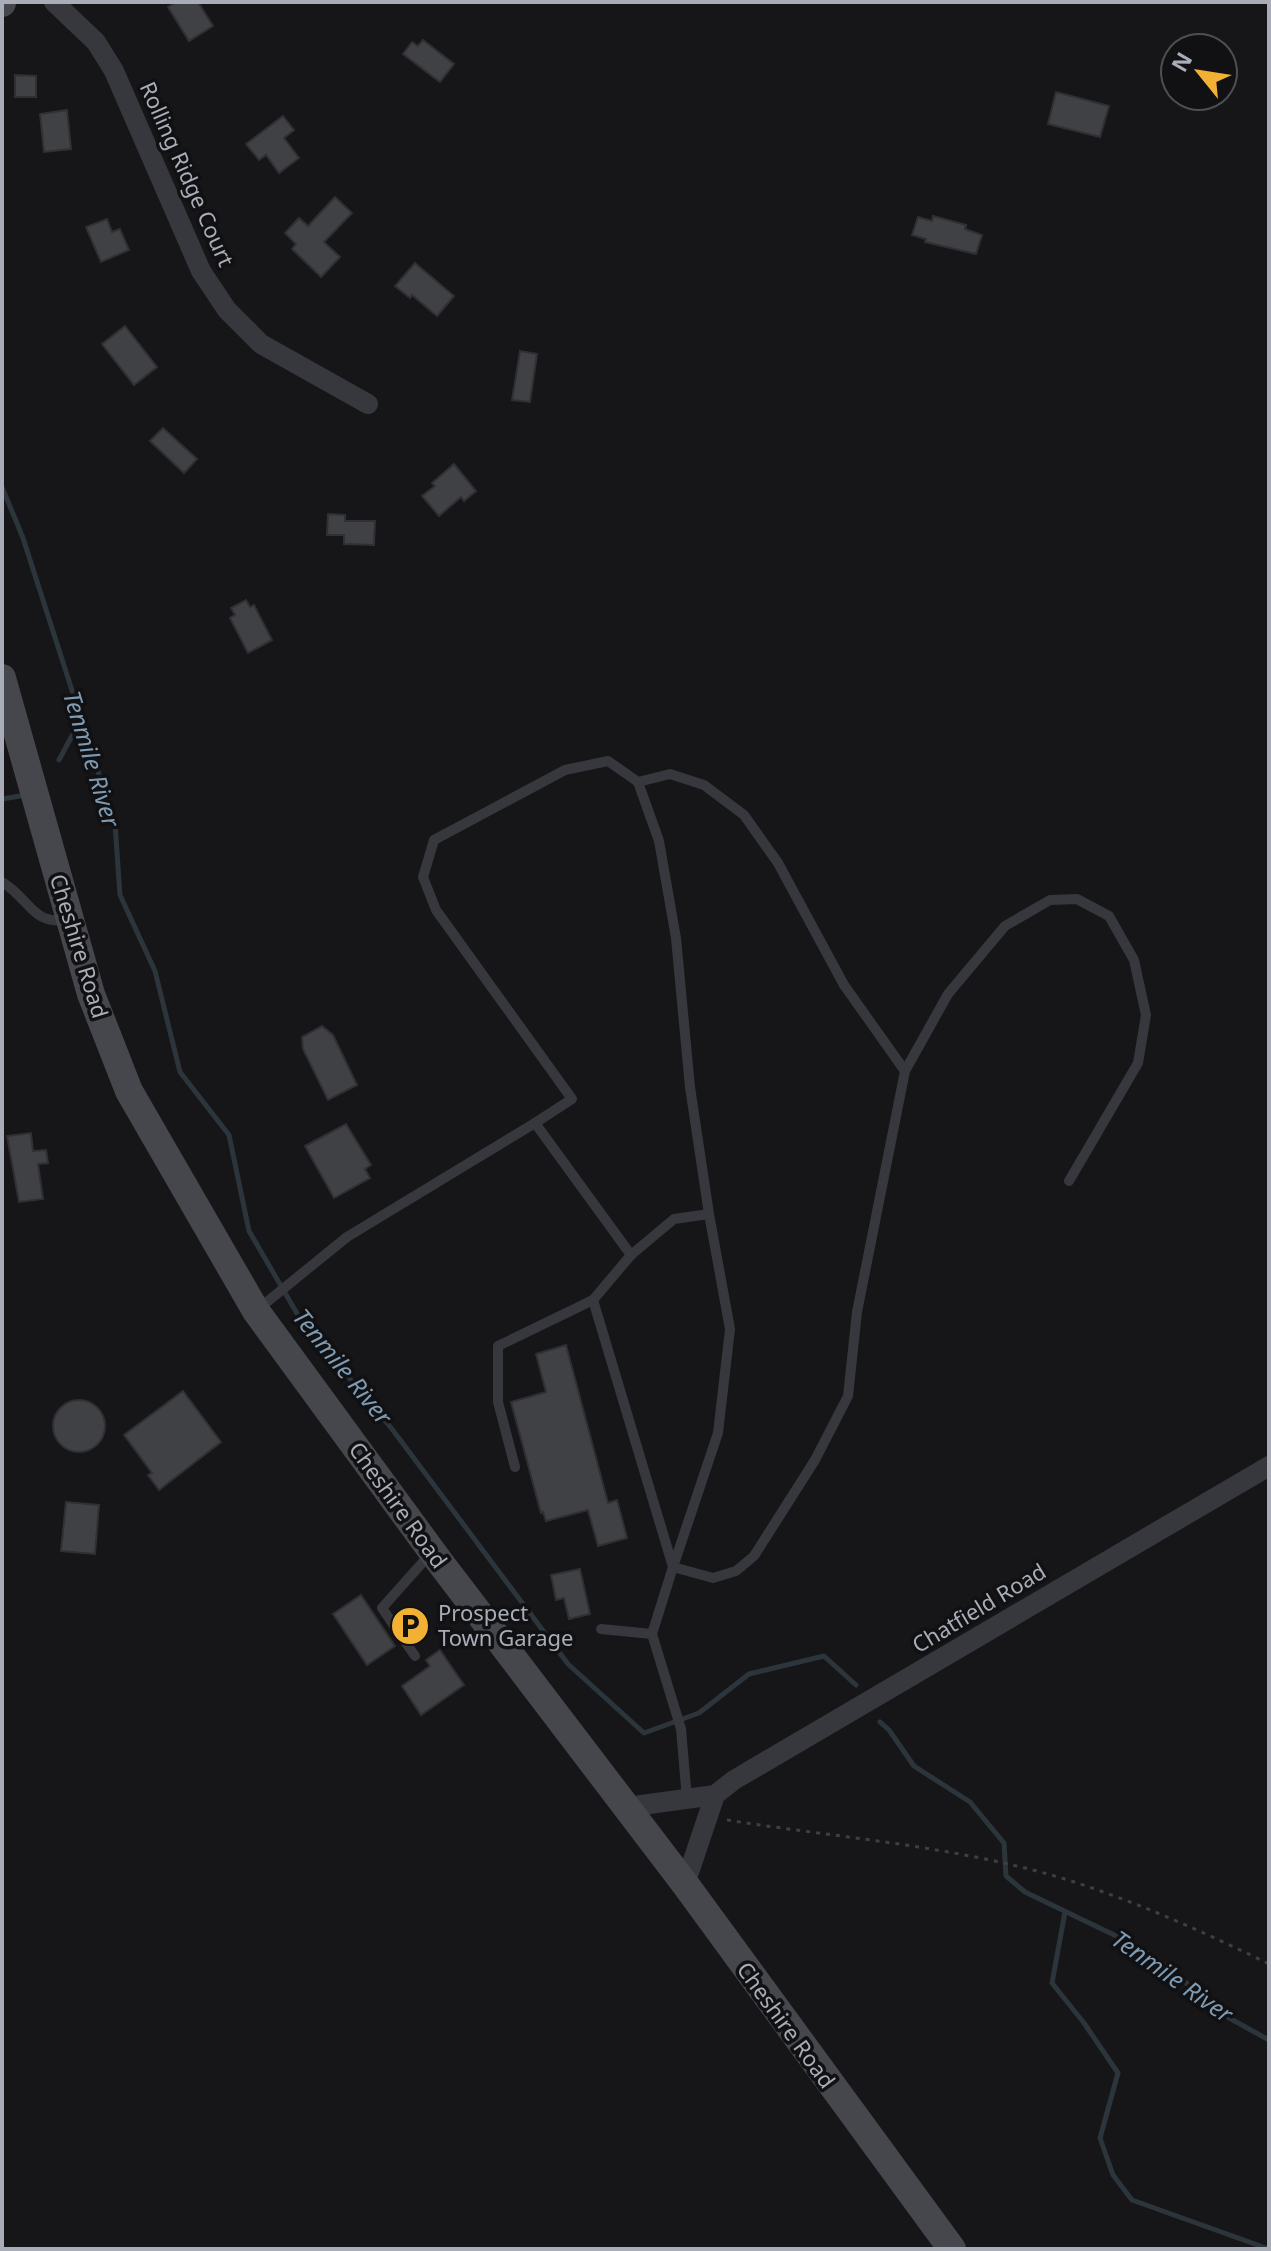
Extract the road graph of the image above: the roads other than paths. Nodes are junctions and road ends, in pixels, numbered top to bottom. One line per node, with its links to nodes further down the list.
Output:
1 (54, 2): 2 (street, Rolling Ridge Court)
2 (368, 404)
3 (2, 678): 6 (main road, Cheshire Road)
4 (638, 782): 7 (lane); 8 (lane); 10 (lane)
5 (2, 882): 6 (lane)
6 (69, 920): 13 (main road, Cheshire Road)
7 (905, 1071): 9 (lane); 17 (lane)
8 (535, 1123): 11 (lane); 13 (lane)
9 (1069, 1181)
10 (709, 1214): 11 (lane); 17 (lane)
11 (631, 1255): 12 (lane)
12 (593, 1300): 15 (lane); 17 (lane)
13 (265, 1304): 16 (main road, Cheshire Road)
14 (1269, 1466): 21 (street, Chatfield Road)
15 (515, 1467)
16 (432, 1551): 20 (lane); 23 (main road, Cheshire Road)
17 (673, 1567): 19 (lane)
18 (601, 1629): 19 (lane)
19 (652, 1634): 22 (lane)
20 (415, 1656)
21 (715, 1795): 22 (street, Chatfield Road); 24 (street)
22 (687, 1800): 23 (street, Chatfield Road)
23 (627, 1807): 24 (main road, Cheshire Road)
24 (685, 1884): 25 (main road, Cheshire Road)
25 (952, 2249)

